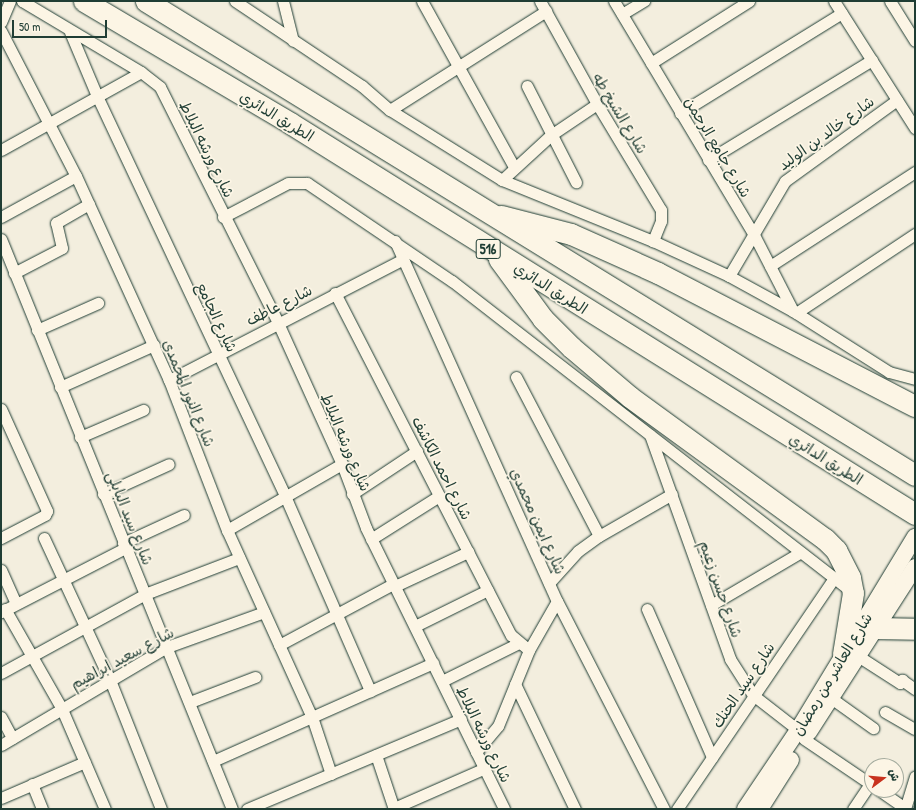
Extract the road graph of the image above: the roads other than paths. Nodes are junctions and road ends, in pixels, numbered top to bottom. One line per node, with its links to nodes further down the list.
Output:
1 (10, 1): 16 (street)
2 (22, 1): 18 (street)
3 (84, 1): 50 (highway, الطريق الدائري / 516)
4 (146, 1): 42 (highway, الطريق الدائري / 516)
5 (235, 1): 19 (street)
6 (283, 1): 19 (street)
7 (422, 1): 23 (street)
8 (614, 1): 14 (street, شارع جامع الرحمن)
9 (644, 1): 14 (street)
10 (749, 1): 22 (street)
11 (834, 1): 15 (street)
12 (890, 1): 20 (street)
13 (543, 6): 23 (street); 28 (street, شارع الشيخ طه)
14 (622, 14): 22 (street, شارع جامع الرحمن)
15 (842, 14): 21 (street); 30 (street)
16 (1, 22)
17 (1, 31): 31 (street, شارع النور المحمدى)
18 (70, 32): 24 (street); 26 (street, شارع الجامع)
19 (294, 41): 29 (street)
20 (915, 41)
21 (872, 60): 27 (street); 35 (street)
22 (651, 64): 30 (street, شارع جامع الرحمن)
23 (459, 67): 29 (street); 36 (street)
24 (141, 72): 26 (street); 44 (street, شارع ورشه البلاط)
25 (527, 86): 33 (street)
26 (97, 96): 31 (street); 61 (street, شارع الجامع)
27 (897, 100): 32 (street); 46 (street, شارع خالد بن الوليد)
28 (597, 104): 33 (street); 49 (street, شارع الشيخ طه)
29 (390, 110): 39 (street)
30 (680, 113): 35 (street, شارع جامع الرحمن)
31 (49, 123): 34 (street); 38 (street, شارع النور المحمدى)
32 (915, 128)
33 (551, 135): 36 (street); 40 (street)
34 (1, 150)
35 (708, 160): 46 (street, شارع جامع الرحمن)
36 (514, 167): 39 (street)
37 (915, 172): 52 (street)
38 (76, 176): 41 (street, شارع النور المحمدى); 43 (street)
39 (502, 180): 49 (street)
40 (576, 182)
41 (89, 204): 53 (street); 60 (street, شارع النور المحمدى)
42 (488, 214): 66 (highway); 74 (highway, الطريق الدائري / 516)
43 (1, 217)
44 (223, 217): 48 (street); 58 (street, شارع ورشه البلاط)
45 (915, 234): 57 (street)
46 (754, 235): 52 (street, شارع جامع الرحمن); 54 (street, شارع خالد بن الوليد)
47 (1, 239): 53 (street, شارع سيد البابلى)
48 (395, 241): 51 (street, شارع ايمن محمدي); 69 (street)
49 (653, 241): 54 (street)
50 (496, 254): 80 (highway, الطريق الدائري / 516); 99 (highway)
51 (403, 259): 55 (street, شارع عاطف); 96 (street, شارع ايمن محمدي)
52 (770, 266): 57 (street, شارع جامع الرحمن)
53 (14, 272): 59 (street, شارع سيد البابلى)
54 (729, 276): 57 (street)
55 (335, 293): 58 (street, شارع عاطف); 71 (street, شارع احمد الكاشف)
56 (98, 303): 59 (street)
57 (794, 312): 63 (street)
58 (278, 323): 61 (street, شارع عاطف); 73 (street, شارع ورشه البلاط)
59 (37, 330): 65 (street, شارع سيد البابلى)
60 (154, 345): 64 (street, شارع النور المحمدى); 65 (street)
61 (218, 354): 64 (street, شارع عاطف); 78 (street, شارع الجامع)
62 (516, 377): 83 (street)
63 (915, 379)
64 (170, 380): 82 (street, شارع النور المحمدى)
65 (60, 387): 70 (street, شارع سيد البابلى)
66 (915, 406)
67 (1, 409): 85 (street)
68 (143, 410): 70 (street)
69 (650, 435): 77 (street, شارع حسن زعيم); 90 (street)
70 (80, 437): 75 (street, شارع سيد البابلى)
71 (417, 452): 76 (street); 79 (street, شارع احمد الكاشف)
72 (169, 464): 75 (street)
73 (342, 464): 76 (street, شارع ورشه البلاط); 78 (street)
74 (912, 473)
75 (103, 494): 88 (street, شارع سيد البابلى)
76 (352, 494): 87 (street, شارع ورشه البلاط)
77 (672, 494): 83 (street); 103 (street, شارع حسن زعيم)
78 (285, 496): 82 (street); 107 (street, شارع الجامع)
79 (439, 496): 87 (street); 89 (street, شارع احمد الكاشف)
80 (915, 514)
81 (184, 515): 88 (street)
82 (227, 530): 91 (street, شارع النور المحمدى)
83 (599, 536): 96 (street)
84 (915, 537): 117 (main road, شارع العاشر من رمضان)
85 (1, 538)
86 (44, 538): 95 (street)
87 (371, 539): 97 (street, شارع ورشه البلاط)
88 (124, 545): 95 (street); 100 (street, شارع سيد البابلى)
89 (468, 552): 97 (street); 98 (street, شارع احمد الكاشف)
90 (802, 552): 94 (street); 103 (street)
91 (239, 558): 100 (street); 106 (street, شارع النور المحمدى)
92 (915, 567): 110 (main road, شارع العاشر من رمضان)
93 (1, 570): 102 (street)
94 (834, 578): 99 (street); 126 (street, شارع سيد الحنك)
95 (62, 579): 102 (street); 108 (street)
96 (549, 583): 101 (street, شارع ايمن محمدي)
97 (394, 585): 107 (street); 109 (street, شارع ورشه البلاط)
98 (488, 590): 109 (street); 112 (street, شارع احمد الكاشف)
99 (853, 593): 117 (highway)
100 (145, 594): 108 (street); 114 (street, شارع سيد البابلى)
101 (557, 601): 115 (street); 161 (street, شارع ايمن محمدي)
102 (16, 602): 105 (street)
103 (712, 605): 126 (street, شارع حسن زعيم)
104 (647, 609): 141 (street)
105 (3, 611): 116 (street)
106 (264, 612): 113 (street, شارع النور المحمدى); 114 (street, شارع سعيد ابراهيم)
107 (336, 614): 113 (street); 125 (street, شارع الجامع)
108 (82, 626): 116 (street); 121 (street)
109 (415, 626): 118 (street, شارع ورشه البلاط)
110 (876, 628): 111 (highway); 117 (main road, شارع العاشر من رمضان)
111 (915, 630)
112 (519, 643): 115 (street, شارع احمد الكاشف); 122 (street)
113 (279, 645): 132 (street, شارع النور المحمدى)
114 (167, 647): 121 (street, شارع سعيد ابراهيم); 128 (street, شارع سيد البابلى)
115 (529, 650): 123 (street)
116 (33, 655): 119 (street); 129 (street)
117 (851, 655): 124 (street); 127 (main road, شارع العاشر من رمضان); 136 (main road, شارع العاشر من رمضان)
118 (433, 663): 122 (street, شارع ورشه البلاط); 125 (street)
119 (1, 673)
120 (255, 676): 128 (street)
121 (110, 680): 129 (street, شارع سعيد ابراهيم); 156 (street)
122 (442, 681): 133 (street, شارع ورشه البلاط)
123 (515, 684): 139 (street); 160 (street)
124 (915, 689)
125 (370, 691): 132 (street)
126 (753, 695): 136 (street, شارع حسن زعيم); 141 (street, شارع سيد الحنك)
127 (831, 698): 134 (street); 136 (main road, شارع العاشر من رمضان)
128 (190, 702): 142 (street, شارع سيد البابلى)
129 (61, 707): 137 (street, شارع سعيد ابراهيم); 143 (street)
130 (885, 712): 135 (street)
131 (1, 717): 137 (street)
132 (312, 717): 142 (street); 145 (street, شارع النور المحمدى)
133 (461, 719): 139 (street, شارع ورشه البلاط); 140 (street)
134 (873, 728)
135 (915, 729)
136 (801, 735): 147 (street, شارع حسن زعيم); 163 (main road, شارع العاشر من رمضان); 164 (main road, شارع العاشر من رمضان)
137 (12, 738): 138 (street, شارع سعيد ابراهيم)
138 (1, 745)
139 (476, 752): 144 (street, شارع ورشه البلاط)
140 (376, 755): 145 (street); 152 (street)
141 (712, 757): 162 (street, شارع سيد الحنك)
142 (213, 761): 157 (street, شارع سيد البابلى)
143 (85, 762): 148 (street); 155 (street)
144 (485, 768): 152 (street); 159 (street, شارع ورشه البلاط)
145 (330, 774): 158 (street)
146 (915, 776): 153 (street)
147 (864, 779)
148 (32, 784): 150 (street); 154 (street)
149 (864, 797): 165 (street)
150 (1, 798)
151 (889, 798): 153 (street, شارع حسن زعيم)
152 (394, 808)
153 (902, 808)
154 (42, 809)
155 (105, 809)
156 (161, 809)
157 (232, 809)
158 (247, 809)
159 (504, 809)
160 (575, 809)
161 (664, 809)
162 (677, 809)
163 (745, 809)
164 (760, 809)
165 (853, 809)

